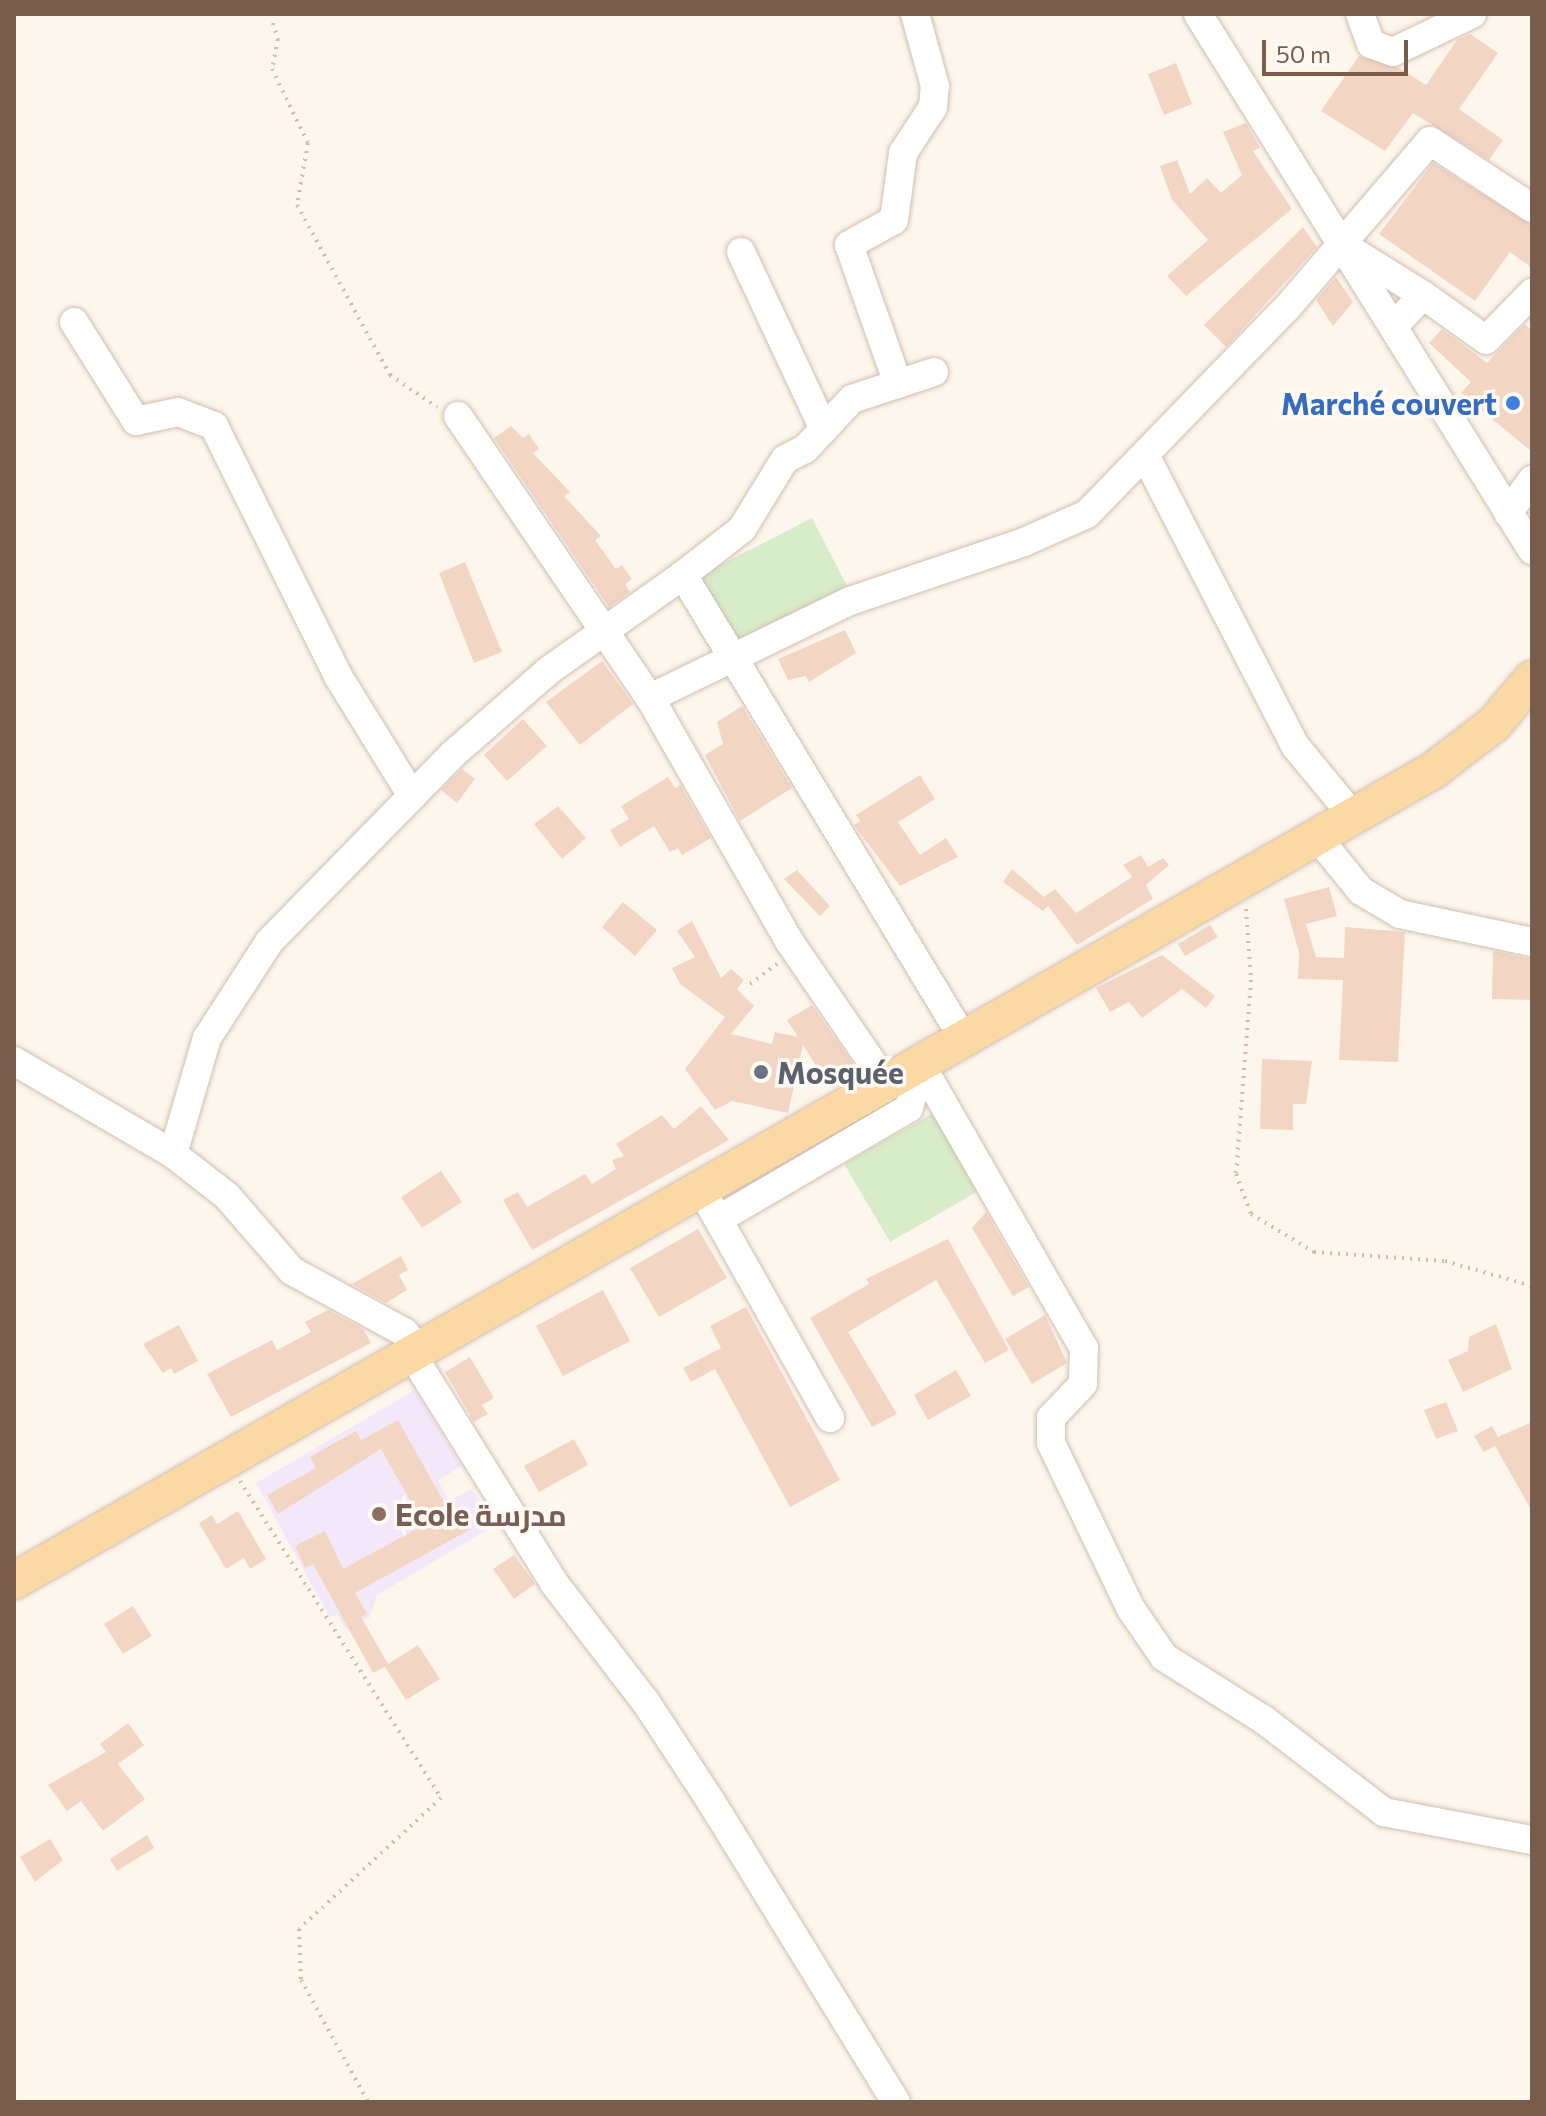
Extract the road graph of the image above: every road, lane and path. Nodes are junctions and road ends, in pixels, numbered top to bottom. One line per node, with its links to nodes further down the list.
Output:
1 (915, 14): 14 (street)
2 (1198, 14): 7 (street)
3 (1360, 14): 4 (street)
4 (1472, 14)
5 (273, 23): 15 (path)
6 (1532, 208): 7 (street)
7 (1343, 246): 10 (street); 12 (street); 17 (street)
8 (741, 252): 16 (street)
9 (1532, 293): 10 (street)
10 (1423, 295): 12 (street)
11 (74, 322): 26 (street)
12 (1394, 326): 19 (street)
13 (934, 372): 14 (street)
14 (898, 384): 16 (street)
15 (458, 416): 22 (street)
16 (824, 429): 21 (street)
17 (1146, 457): 23 (street); 27 (street)
18 (1532, 480): 19 (street)
19 (1508, 513): 20 (street)
20 (1532, 550)
21 (683, 575): 22 (street); 23 (street)
22 (607, 630): 25 (street); 26 (street)
23 (732, 656): 25 (street); 33 (street)
24 (1532, 679): 27 (main road)
25 (650, 698): 31 (street)
26 (412, 796): 36 (street)
27 (1353, 816): 28 (main road)
28 (1318, 838): 29 (main road); 30 (street)
29 (1236, 885): 33 (main road); 38 (path)
30 (1532, 942)
31 (796, 949): 32 (path); 35 (street)
32 (750, 984)
33 (965, 1041): 35 (main road)
34 (14, 1061): 36 (street)
35 (904, 1074): 37 (main road); 43 (street)
36 (173, 1154): 39 (street)
37 (710, 1204): 39 (main road); 40 (street)
38 (1532, 1286)
39 (415, 1351): 41 (main road); 45 (street)
40 (830, 1418)
41 (226, 1458): 42 (main road); 44 (path)
42 (14, 1581)
43 (1532, 1840)
44 (368, 2102)
45 (896, 2102)

